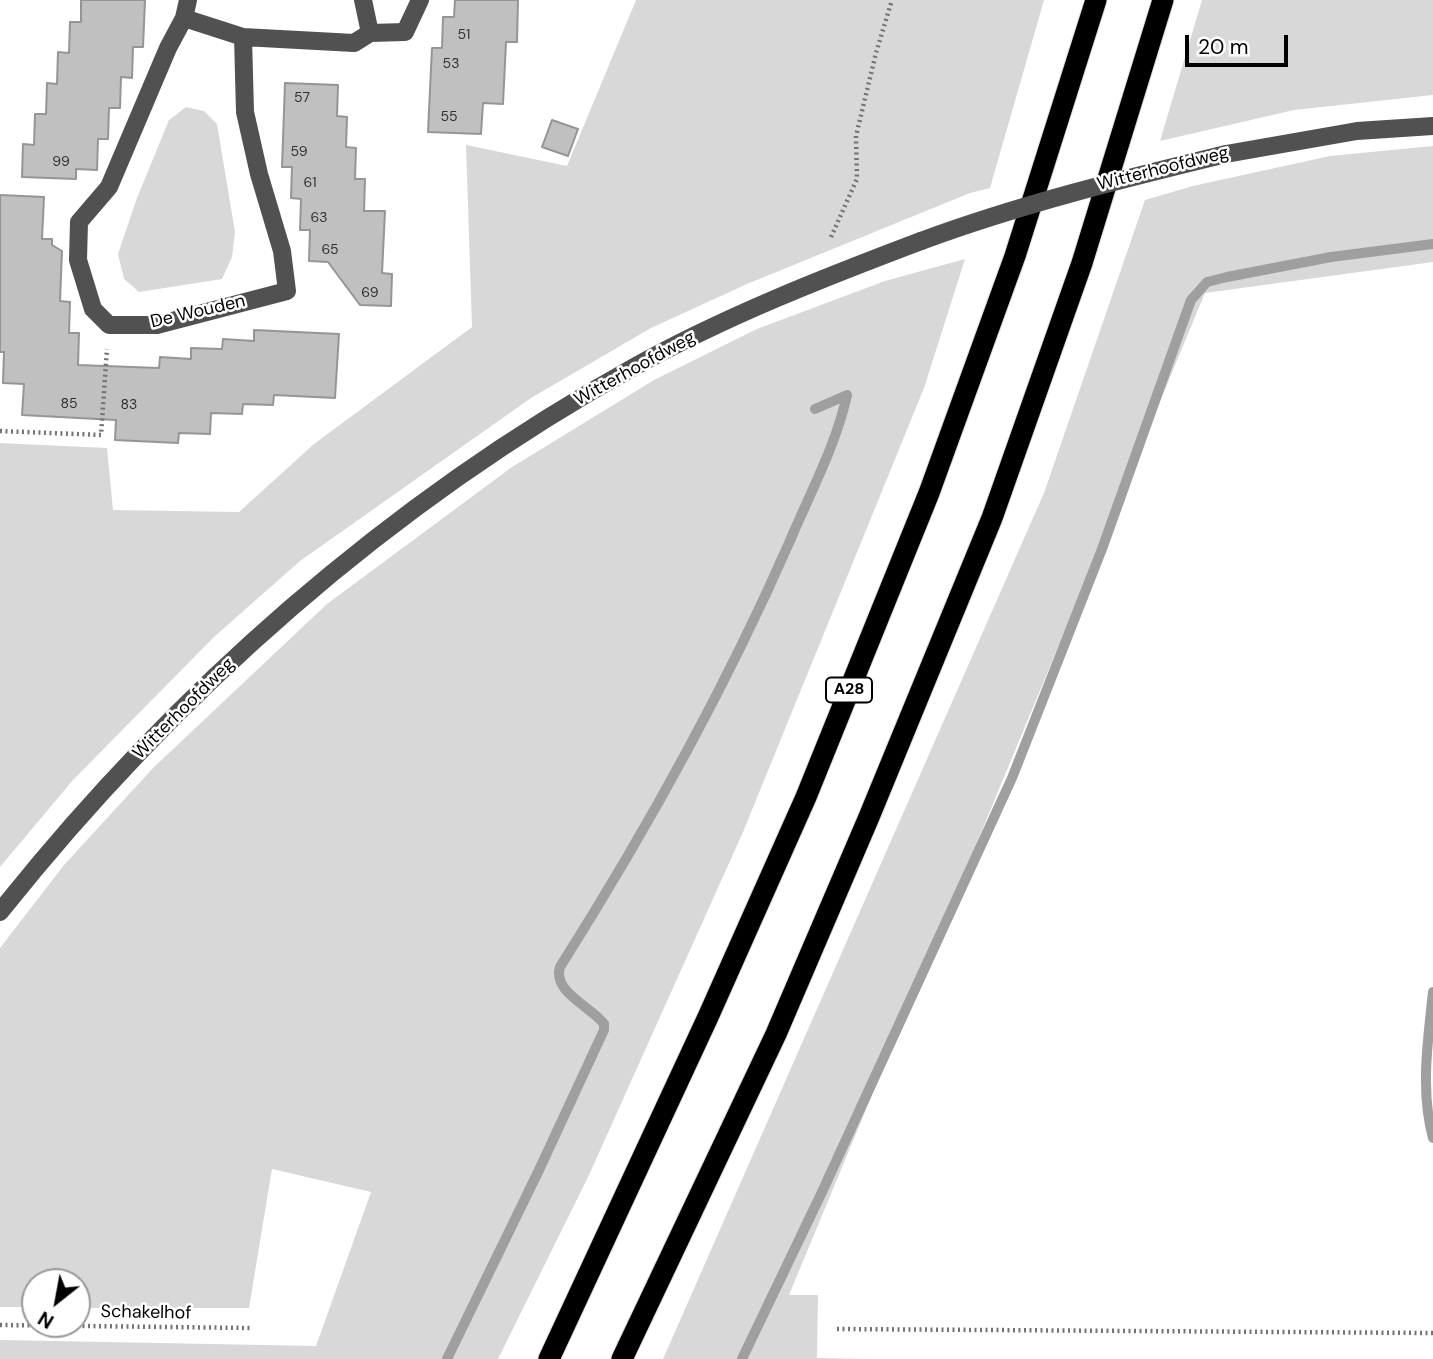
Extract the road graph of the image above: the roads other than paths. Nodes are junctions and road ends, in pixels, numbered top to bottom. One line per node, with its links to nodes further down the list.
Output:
1 (363, 0): 6 (street)
2 (420, 0): 6 (street)
3 (1096, 0): 10 (highway, A28)
4 (1163, 0): 11 (highway)
5 (186, 9): 7 (street); 7 (street, De Wouden)
6 (370, 33): 7 (street)
7 (243, 37)
8 (1433, 125): 9 (street, Witterhoofdweg, bridge)
9 (0, 912)
10 (549, 1359)
11 (622, 1359)

